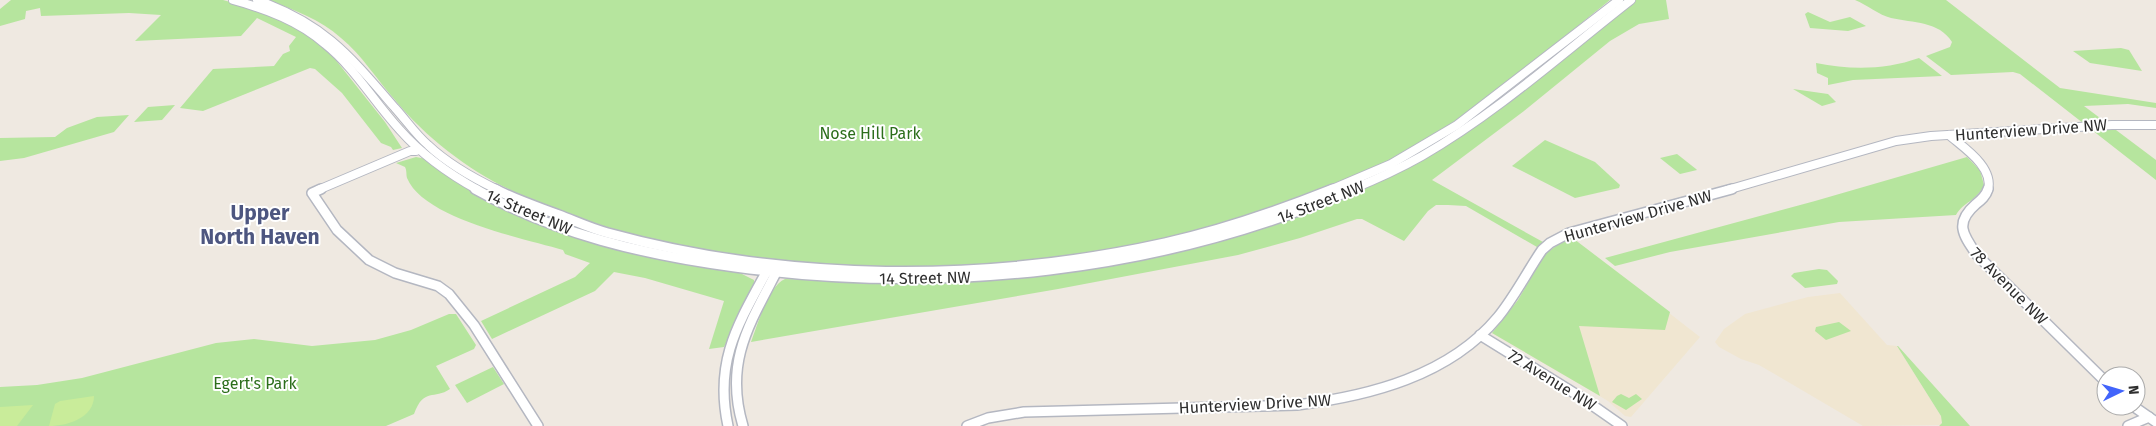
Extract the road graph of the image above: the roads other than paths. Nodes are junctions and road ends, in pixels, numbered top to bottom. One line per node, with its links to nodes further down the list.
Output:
1 (233, 0): 6 (main road, 14 Street NW)
2 (256, 0): 8 (main road, 14 Street NW)
3 (1620, 0): 12 (main road, 14 Street NW)
4 (1631, 0): 13 (main road, 14 Street NW)
5 (2156, 126): 7 (main road, Hunterview Drive NW)
6 (396, 127): 8 (main road, 14 Street NW); 9 (main road)
7 (1949, 135): 16 (main road, Hunterview Drive NW); 17 (main road, 78 Avenue NW)
8 (421, 149): 9 (main road); 10 (main road); 11 (main road, 14 Street NW); 12 (main road, 14 Street NW)
9 (399, 156): 10 (main road)
10 (338, 182): 19 (main road)
11 (713, 265): 12 (main road, 14 Street NW); 14 (main road)
12 (773, 269): 13 (main road, 14 Street NW); 14 (main road); 15 (main road)
13 (792, 275): 15 (main road)
14 (759, 284): 20 (main road)
15 (764, 296): 21 (main road)
16 (1480, 335): 22 (main road, Hunterview Drive NW); 23 (main road, 72 Avenue NW)
17 (2096, 372)
18 (2152, 420): 24 (main road)
19 (538, 426)
20 (728, 426)
21 (742, 426)
22 (968, 426)
23 (1622, 426)
24 (2128, 426)

